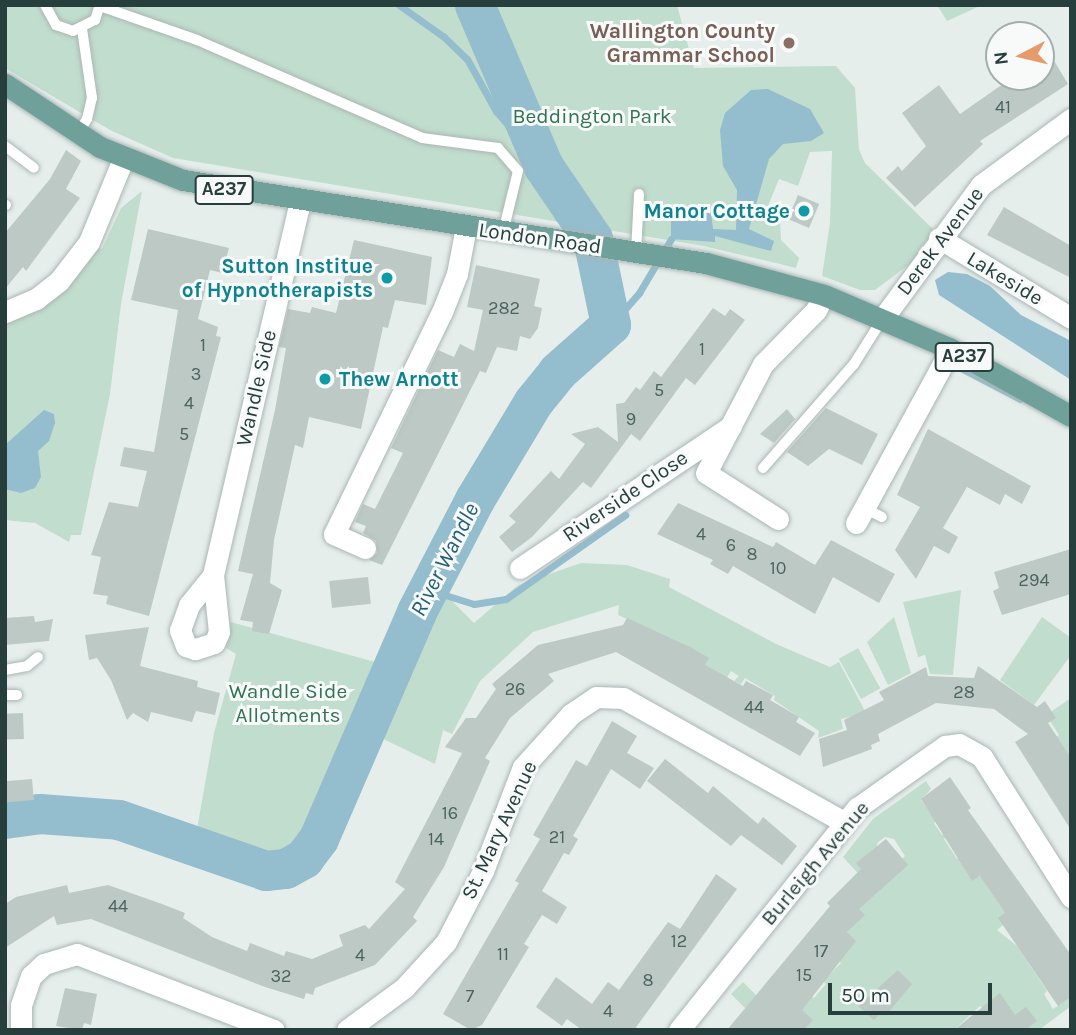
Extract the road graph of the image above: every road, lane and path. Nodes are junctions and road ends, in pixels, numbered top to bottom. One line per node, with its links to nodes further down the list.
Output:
1 (45, 5): 3 (lane)
2 (100, 6): 3 (lane); 13 (lane)
3 (82, 29): 6 (lane)
4 (5, 84): 6 (main road, London Road / A237)
5 (1071, 119): 14 (street, Derek Avenue)
6 (77, 135): 8 (main road, London Road / A237)
7 (5, 146): 9 (lane)
8 (123, 159): 11 (main road, London Road / A237); 17 (street)
9 (34, 168)
10 (639, 194): 15 (lane)
11 (300, 201): 12 (main road, London Road / A237); 28 (street, Wandle Side)
12 (466, 227): 13 (main road, London Road / A237); 26 (street)
13 (503, 233): 15 (main road, London Road / A237)
14 (933, 246): 18 (street, Derek Avenue); 19 (street, Lakeside)
15 (639, 252): 16 (main road, London Road / A237)
16 (824, 295): 18 (main road, London Road / A237); 22 (street, Riverside Close)
17 (5, 312)
18 (883, 318): 20 (main road, London Road / A237); 23 (lane)
19 (1071, 318)
20 (950, 349): 21 (main road, London Road / A237); 24 (street)
21 (1071, 416)
22 (732, 426): 25 (street, Riverside Close); 27 (street, Riverside Close)
23 (763, 468)
24 (867, 516)
25 (778, 519)
26 (365, 548)
27 (520, 568)
28 (213, 575)
29 (38, 657): 30 (lane)
30 (5, 670)
31 (844, 822): 32 (street, Burleigh Avenue); 33 (street, St. Mary Avenue); 36 (street, Burleigh Avenue)
32 (1071, 897)
33 (359, 1027)
34 (21, 1030): 35 (street)
35 (274, 1030)
36 (679, 1030)

